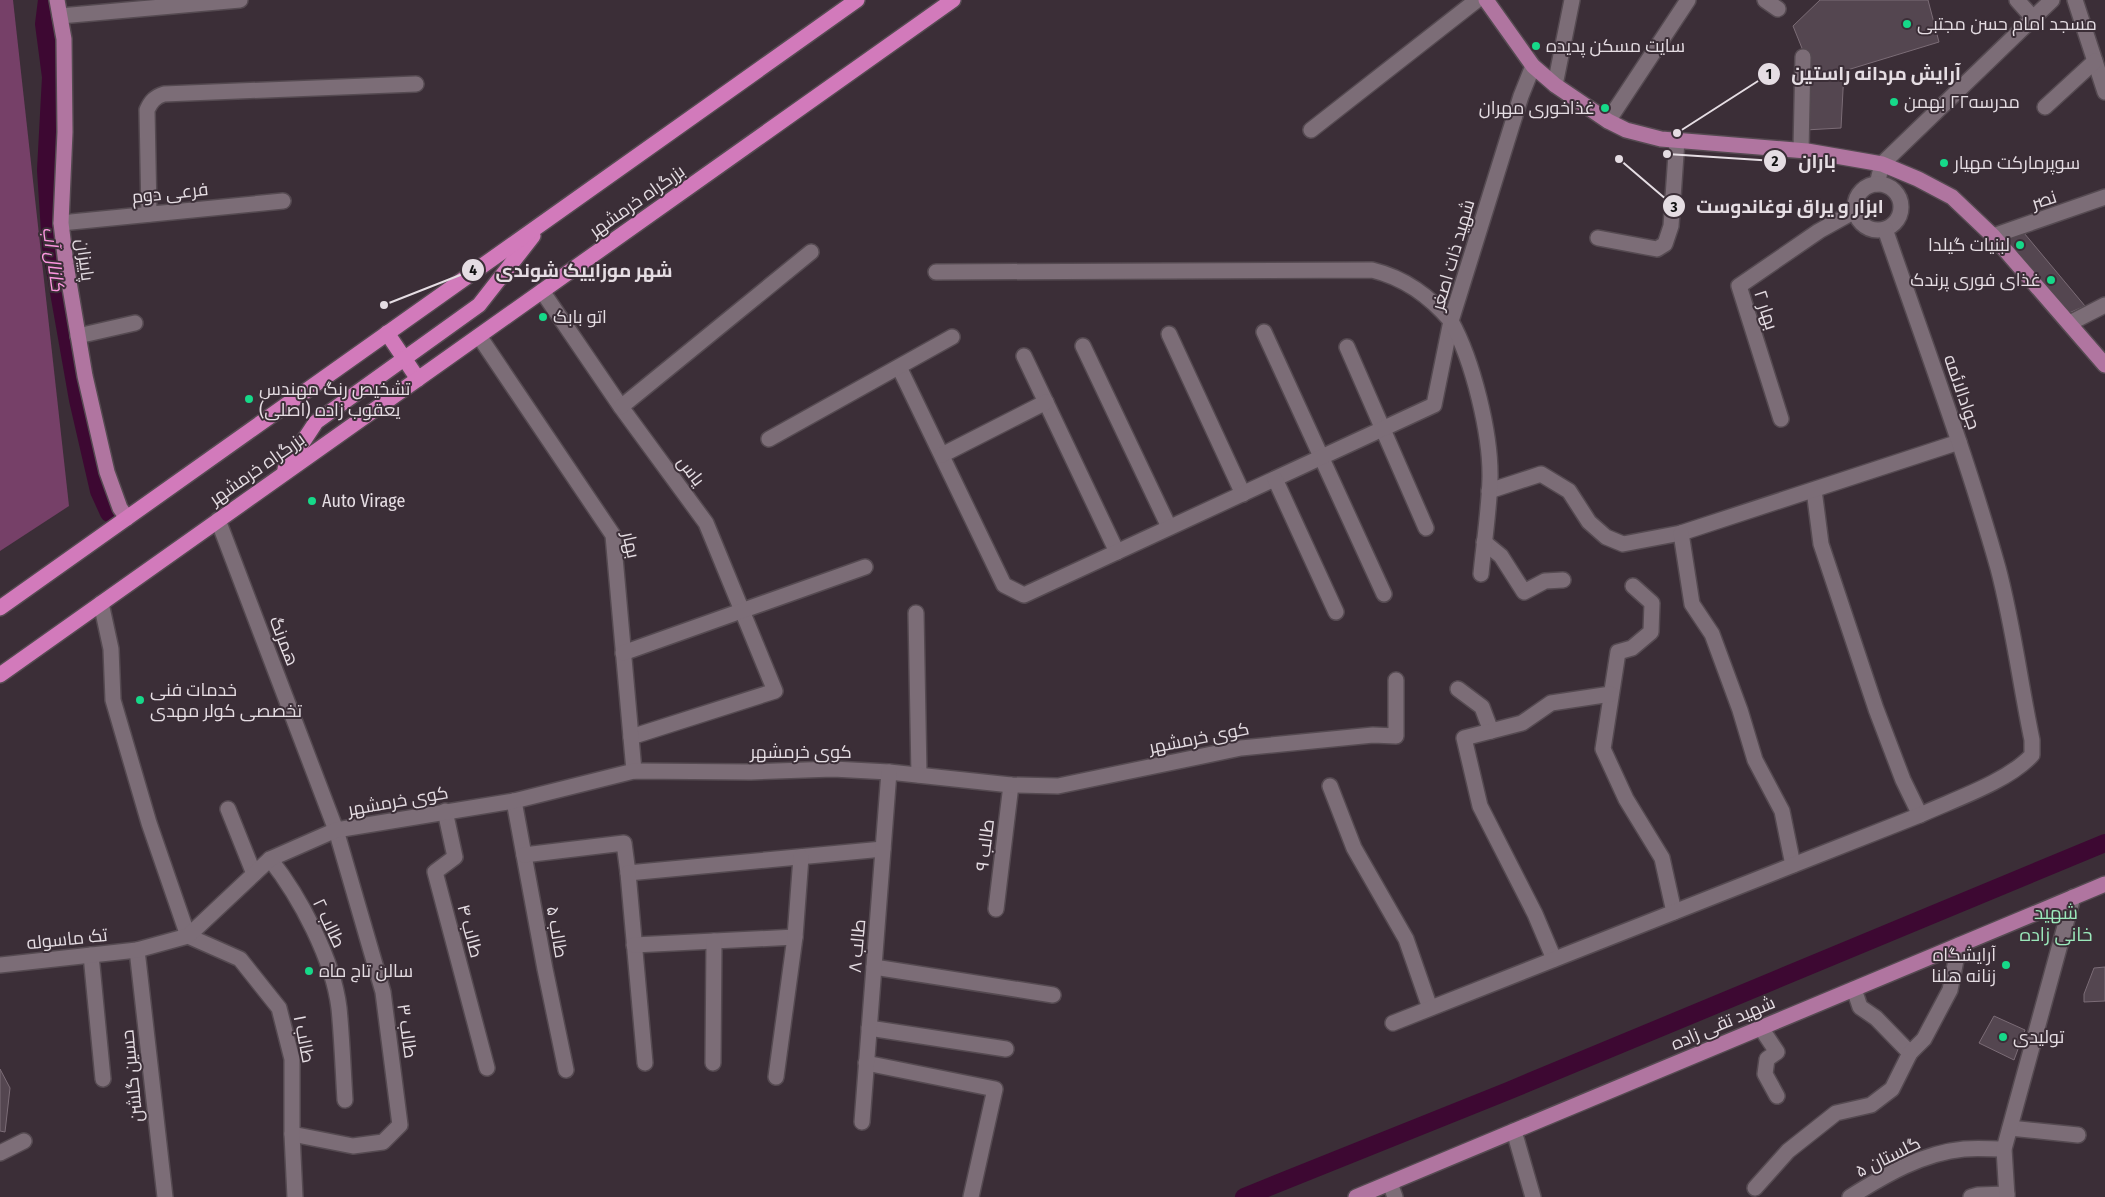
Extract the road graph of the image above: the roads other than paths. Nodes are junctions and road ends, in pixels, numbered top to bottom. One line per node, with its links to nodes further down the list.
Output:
1 (57, 0): 16 (main road, پاییزان)
2 (240, 0): 13 (street)
3 (857, 0): 36 (highway, بزرگراه خرمشهر)
4 (952, 0): 42 (highway, بزرگراه خرمشهر)
5 (1477, 0): 26 (street)
6 (1486, 0): 20 (main road)
7 (1572, 0): 22 (street)
8 (1688, 0): 25 (street)
9 (1765, 0): 15 (street)
10 (2017, 0): 17 (street)
11 (2052, 0): 17 (street)
12 (2075, 0): 19 (street)
13 (187, 2): 14 (street)
14 (109, 6): 16 (street)
15 (1778, 9)
16 (60, 16): 35 (main road, پاییزان)
17 (2033, 18): 29 (street)
18 (1803, 57): 28 (street)
19 (2095, 61): 23 (street); 24 (street)
20 (1533, 66): 22 (main road); 44 (street, شهید ذات اصغر)
21 (416, 84): 34 (street)
22 (1555, 85): 25 (main road)
23 (2105, 92)
24 (2045, 107)
25 (1608, 121): 27 (main road)
26 (1312, 130)
27 (1677, 140): 28 (main road); 39 (street)
28 (1801, 150): 29 (main road)
29 (1882, 164): 30 (street); 38 (main road)
30 (1877, 184): 33 (street); 37 (street)
31 (2105, 197): 38 (street, نصر)
32 (282, 201): 34 (street, فرعی دوم)
33 (1855, 212): 37 (street); 62 (street, بهار ۲)
34 (149, 214): 35 (street, فرعی دوم)
35 (61, 223): 50 (main road, پاییزان)
36 (542, 223): 48 (highway, بزرگراه خرمشهر); 56 (highway)
37 (1885, 230): 65 (street, جوادالائمه)
38 (1993, 236): 46 (main road)
39 (1598, 238)
40 (811, 252): 61 (street)
41 (936, 272): 44 (street)
42 (542, 291): 51 (highway, بزرگراه خرمشهر); 61 (street, یاس)
43 (2105, 305): 46 (street)
44 (1452, 321): 63 (street); 71 (street, شهید ذات اصغر)
45 (135, 323): 50 (street)
46 (2070, 324): 57 (main road)
47 (1264, 332): 67 (street)
48 (387, 334): 56 (highway); 73 (highway, بزرگراه خرمشهر)
49 (1169, 334): 72 (street)
50 (78, 336): 73 (main road, پاییزان)
51 (479, 336): 59 (highway, بزرگراه خرمشهر); 90 (street, بهار)
52 (952, 337): 58 (street)
53 (1082, 346): 75 (street)
54 (1347, 347): 63 (street)
55 (1024, 356): 60 (street)
56 (404, 359): 59 (highway); 68 (highway)
57 (2105, 364)
58 (899, 367): 64 (street); 66 (street)
59 (418, 379): 68 (highway, بزرگراه خرمشهر)
60 (1046, 402): 66 (street); 79 (street)
61 (620, 407): 87 (street, یاس)
62 (1781, 419)
63 (1382, 429): 67 (street); 76 (street)
64 (769, 439)
65 (1959, 442): 70 (street); 105 (street, جوادالائمه)
66 (942, 455): 79 (street)
67 (1322, 457): 69 (street); 84 (street)
68 (282, 475): 74 (highway, بزرگراه خرمشهر)
69 (1275, 479): 72 (street); 88 (street)
70 (1814, 490): 77 (street); 105 (street)
71 (1489, 491): 77 (street); 78 (street, شهید ذات اصغر)
72 (1243, 494): 75 (street)
73 (127, 518): 86 (highway, بزرگراه خرمشهر)
74 (218, 520): 85 (highway, بزرگراه خرمشهر); 106 (street, همرنگ)
75 (1168, 527): 79 (street)
76 (1426, 528)
77 (1681, 533): 111 (street)
78 (1484, 542): 81 (street, شهید ذات اصغر); 82 (street)
79 (1117, 552)
80 (865, 567): 87 (street)
81 (1481, 574)
82 (1564, 580)
83 (1633, 586): 94 (street)
84 (1384, 594)
85 (101, 603): 91 (highway, بزرگراه خرمشهر); 118 (street)
86 (0, 608)
87 (743, 611): 90 (street); 96 (street, یاس)
88 (1336, 612)
89 (916, 613): 99 (street)
90 (624, 654): 96 (street, بهار)
91 (0, 675)
92 (1396, 680): 100 (street, کوی خرمشهر)
93 (1458, 689): 95 (street)
94 (1611, 694): 95 (street); 117 (street)
95 (1491, 731): 125 (street)
96 (631, 737): 97 (street, بهار)
97 (634, 770): 98 (street, کوی خرمشهر); 102 (street, کوی خرمشهر)
98 (889, 772): 99 (street, کوی خرمشهر); 107 (street, طالب ۸)
99 (919, 775): 100 (street, کوی خرمشهر)
100 (1011, 785): 116 (street, طالب ۹)
101 (1330, 786): 130 (street)
102 (514, 800): 104 (street, کوی خرمشهر); 108 (street, طالب ۵)
103 (228, 809): 113 (street)
104 (445, 811): 106 (street, کوی خرمشهر); 139 (street, طالب ۴)
105 (1920, 815): 111 (street)
106 (336, 830): 110 (street, کوی خرمشهر); 148 (street, طالب ۳)
107 (883, 849): 109 (street); 127 (street, طالب ۸)
108 (524, 855): 112 (street); 140 (street, طالب ۵)
109 (801, 857): 112 (street); 119 (street)
110 (270, 859): 113 (street, کوی خرمشهر); 144 (street, طالب ۲)
111 (1793, 865): 117 (street)
112 (628, 873): 121 (street)
113 (254, 874): 118 (street, کوی خرمشهر)
114 (2105, 884): 115 (main road, شهید تقی زاده)
115 (2073, 898): 122 (main road, شهید تقی زاده); 146 (street)
116 (996, 909)
117 (1674, 912): 125 (street)
118 (188, 936): 123 (street, کوی خرمشهر); 148 (street, طالب ۱)
119 (795, 937): 120 (street); 141 (street)
120 (714, 941): 121 (street); 137 (street)
121 (634, 945): 136 (street)
122 (1959, 945): 128 (main road, شهید تقی زاده); 135 (street)
123 (137, 950): 124 (street, تک ماسوله); 156 (street, حسین گلشن)
124 (91, 955): 126 (street, تک ماسوله); 142 (street)
125 (1554, 959): 130 (street)
126 (0, 965)
127 (874, 968): 129 (street); 132 (street, طالب ۸)
128 (1854, 989): 133 (main road, شهید تقی زاده); 135 (street)
129 (1053, 995)
130 (1430, 1008): 131 (street)
131 (1393, 1023)
132 (869, 1028): 134 (street); 138 (street, طالب ۸)
133 (1761, 1028): 143 (street); 147 (main road, شهید تقی زاده)
134 (1006, 1049)
135 (1910, 1053): 153 (street)
136 (645, 1063)
137 (713, 1063)
138 (866, 1063): 145 (street, طالب ۸); 158 (street)
139 (487, 1068)
140 (566, 1070)
141 (776, 1077)
142 (103, 1079)
143 (1777, 1096)
144 (345, 1100)
145 (862, 1122)
146 (2010, 1128): 149 (street); 151 (street)
147 (1514, 1131): 154 (main road, شهید تقی زاده); 160 (street)
148 (292, 1134): 157 (street, طالب ۱)
149 (2078, 1135)
150 (24, 1141): 152 (street)
151 (2004, 1149): 155 (street); 161 (street, گلستان ۵)
152 (0, 1152)
153 (1755, 1188)
154 (1392, 1190): 159 (main road, شهید تقی زاده)
155 (2007, 1195): 162 (street)
156 (165, 1197)
157 (295, 1197)
158 (971, 1197)
159 (1356, 1197)
160 (1533, 1197)
161 (1850, 1197)
162 (1972, 1197)

